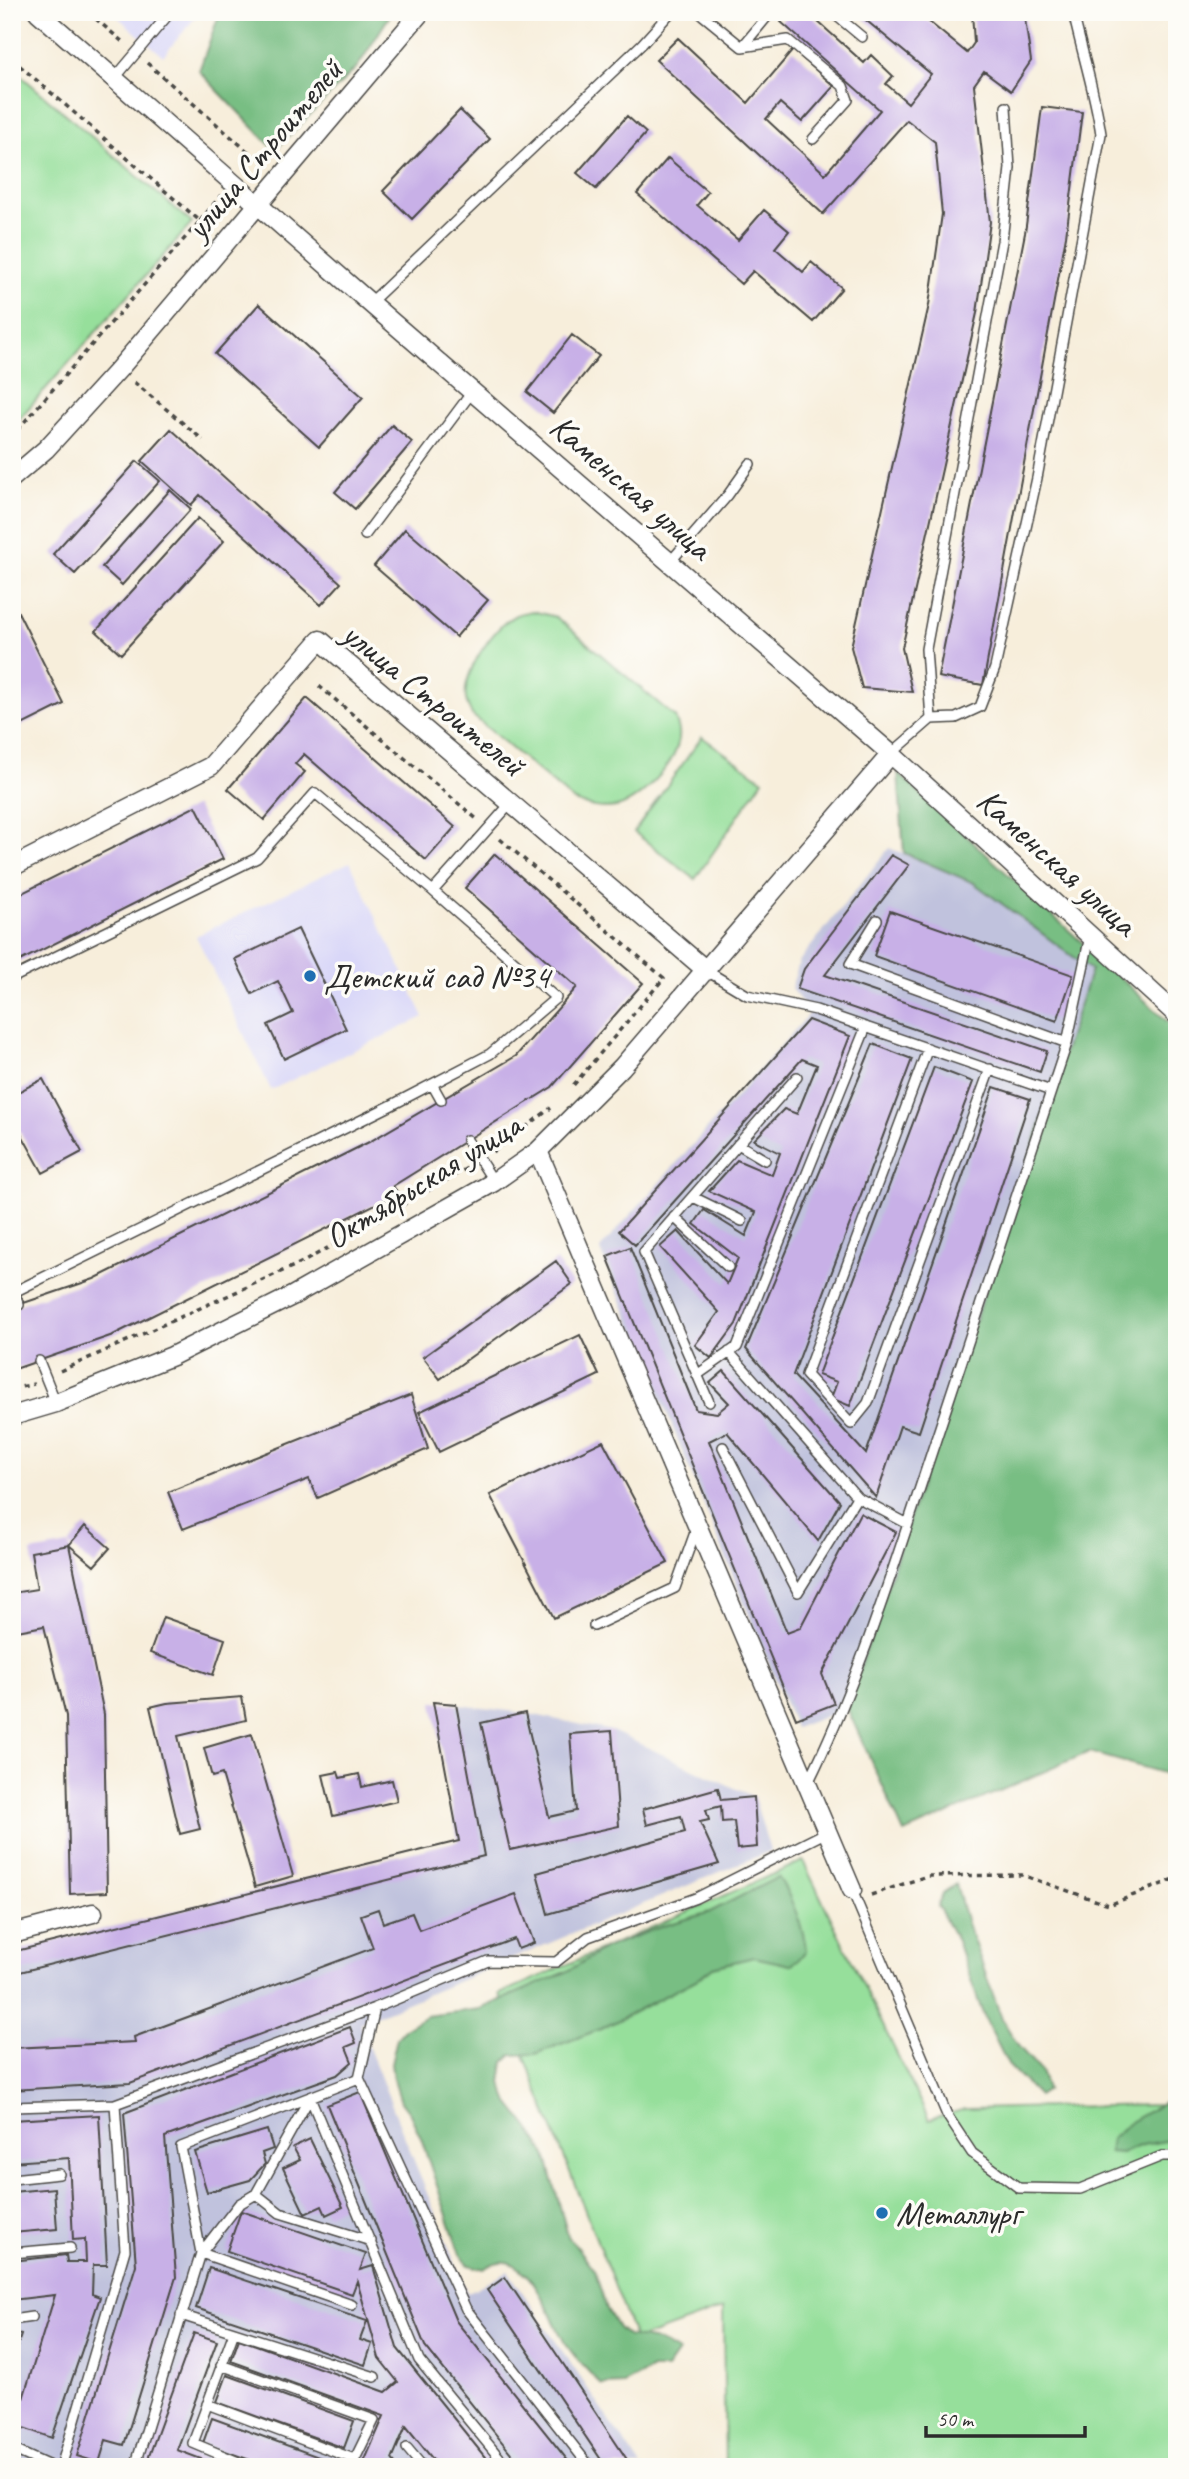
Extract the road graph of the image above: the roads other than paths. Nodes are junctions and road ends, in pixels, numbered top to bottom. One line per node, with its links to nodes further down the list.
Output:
1 (38, 12): 11 (street, Каменская улица)
2 (421, 12): 14 (street, улица Строителей)
3 (671, 12): 15 (lane)
4 (699, 12): 10 (lane)
5 (771, 12): 10 (lane)
6 (832, 12): 9 (lane)
7 (1073, 12): 21 (lane)
8 (168, 15): 11 (lane)
9 (862, 37)
10 (742, 47): 13 (lane)
11 (115, 78): 14 (street, Каменская улица)
12 (1006, 107): 21 (lane)
13 (813, 139)
14 (258, 205): 15 (street, Каменская улица); 18 (street, улица Строителей)
15 (370, 303): 16 (street, Каменская улица)
16 (472, 391): 19 (lane); 20 (street, Каменская улица)
17 (750, 464): 20 (lane)
18 (12, 478)
19 (365, 535)
20 (670, 562): 22 (street, Каменская улица)
21 (931, 719): 22 (lane)
22 (891, 754): 27 (street, Каменская улица); 28 (street, Октябрьская улица)
23 (511, 803): 24 (street, улица Строителей); 25 (lane); 28 (street, улица Строителей)
24 (12, 867)
25 (433, 891): 29 (lane); 36 (lane)
26 (877, 920): 32 (lane)
27 (1090, 936): 30 (street, Каменская улица); 32 (lane)
28 (707, 971): 31 (lane); 41 (street, Октябрьская улица)
29 (12, 978)
30 (1177, 1015)
31 (866, 1027): 33 (lane); 50 (lane)
32 (1067, 1043): 37 (lane)
33 (928, 1048): 34 (lane); 34 (lane)
34 (990, 1069): 37 (lane)
35 (797, 1077): 40 (lane)
36 (432, 1084): 38 (lane); 48 (lane)
37 (1051, 1091): 58 (lane)
38 (441, 1100)
39 (467, 1140): 43 (lane)
40 (738, 1144): 42 (lane); 44 (lane)
41 (538, 1151): 43 (street, Октябрьская улица); 59 (street)
42 (765, 1160)
43 (494, 1181): 54 (street, Октябрьская улица)
44 (692, 1197): 45 (lane); 46 (lane)
45 (674, 1217): 47 (lane); 52 (lane)
46 (742, 1221)
47 (727, 1267)
48 (13, 1292): 49 (lane)
49 (19, 1305)
50 (729, 1352): 52 (lane); 57 (lane)
51 (39, 1360): 54 (lane)
52 (697, 1375): 53 (lane)
53 (709, 1402)
54 (56, 1403): 55 (street, Октябрьская улица)
55 (12, 1416)
56 (723, 1447): 57 (lane)
57 (858, 1497): 58 (lane)
58 (908, 1524): 61 (lane)
59 (697, 1525): 60 (lane); 61 (street)
60 (594, 1626)
61 (808, 1783): 62 (street)
62 (827, 1832): 63 (street); 66 (lane)
63 (855, 1896): 71 (lane)
64 (93, 1913): 65 (street)
65 (12, 1934)
66 (375, 2008): 67 (lane); 69 (lane)
67 (359, 2078): 68 (lane); 96 (lane)
68 (310, 2097): 74 (lane); 75 (lane); 78 (lane)
69 (114, 2104): 70 (lane); 91 (lane)
70 (12, 2107)
71 (1177, 2156)
72 (59, 2175): 73 (lane)
73 (12, 2179)
74 (256, 2194): 75 (lane); 78 (lane)
75 (371, 2241): 95 (lane)
76 (70, 2248): 77 (lane)
77 (12, 2253)
78 (201, 2253): 79 (lane); 80 (lane)
79 (352, 2305)
80 (181, 2315): 83 (lane); 92 (lane)
81 (32, 2317): 82 (lane)
82 (12, 2320)
83 (234, 2332): 84 (lane); 85 (lane)
84 (221, 2365): 86 (lane); 89 (lane)
85 (375, 2377)
86 (207, 2404): 89 (lane); 93 (lane)
87 (407, 2448): 94 (lane)
88 (12, 2449): 90 (lane)
89 (352, 2463)
90 (52, 2467)
91 (61, 2467)
92 (135, 2467)
93 (250, 2467)
94 (423, 2467)
95 (507, 2467)
96 (590, 2467)

